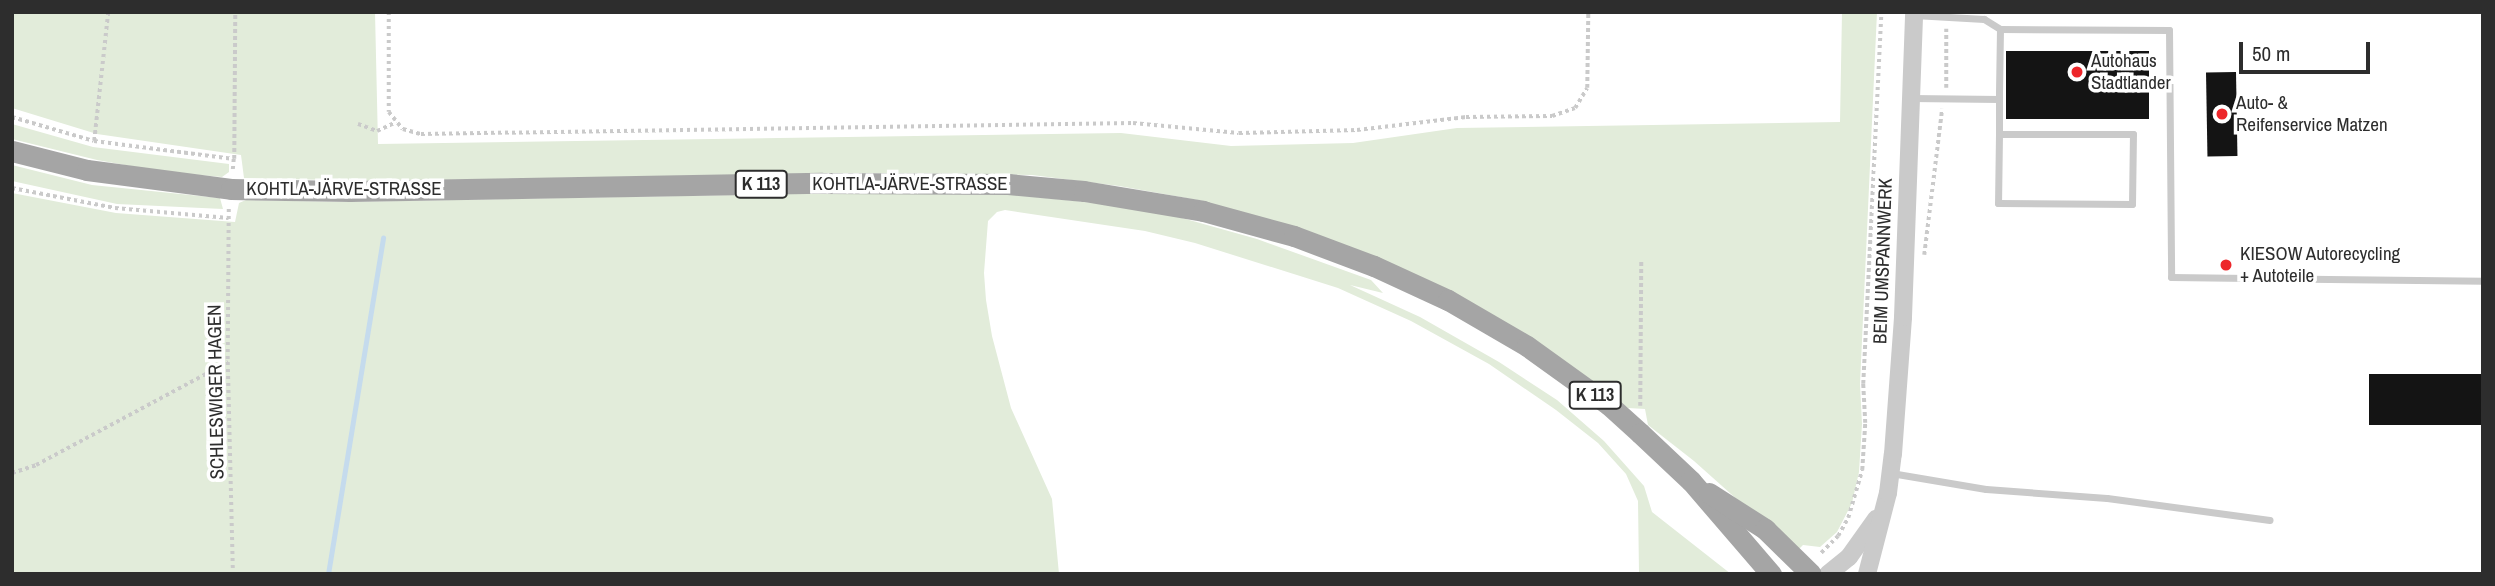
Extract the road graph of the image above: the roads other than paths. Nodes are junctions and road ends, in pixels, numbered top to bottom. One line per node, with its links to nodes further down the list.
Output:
1 (1913, 14): 2 (lane); 3 (street, BEIM UMSPANNWERK)
2 (2000, 29): 4 (lane); 7 (lane)
3 (1910, 98): 4 (lane); 8 (street, BEIM UMSPANNWERK)
4 (1999, 99): 5 (lane)
5 (1999, 134): 5 (lane)
6 (12, 151): 9 (main road, KOHTLA-JÄRVE-STRASSE / K 113)
7 (2483, 281)
8 (1891, 473): 10 (street, BEIM UMSPANNWERK); 11 (lane)
9 (1691, 481): 12 (main road, KOHTLA-JÄRVE-STRASSE / K 113); 13 (main road, KOHTLA-JÄRVE-STRASSE / K 113)
10 (1882, 510): 14 (street, BEIM UMSPANNWERK); 15 (street, BEIM UMSPANNWERK)
11 (2270, 520)
12 (1771, 574)
13 (1811, 574)
14 (1828, 574)
15 (1867, 574)

